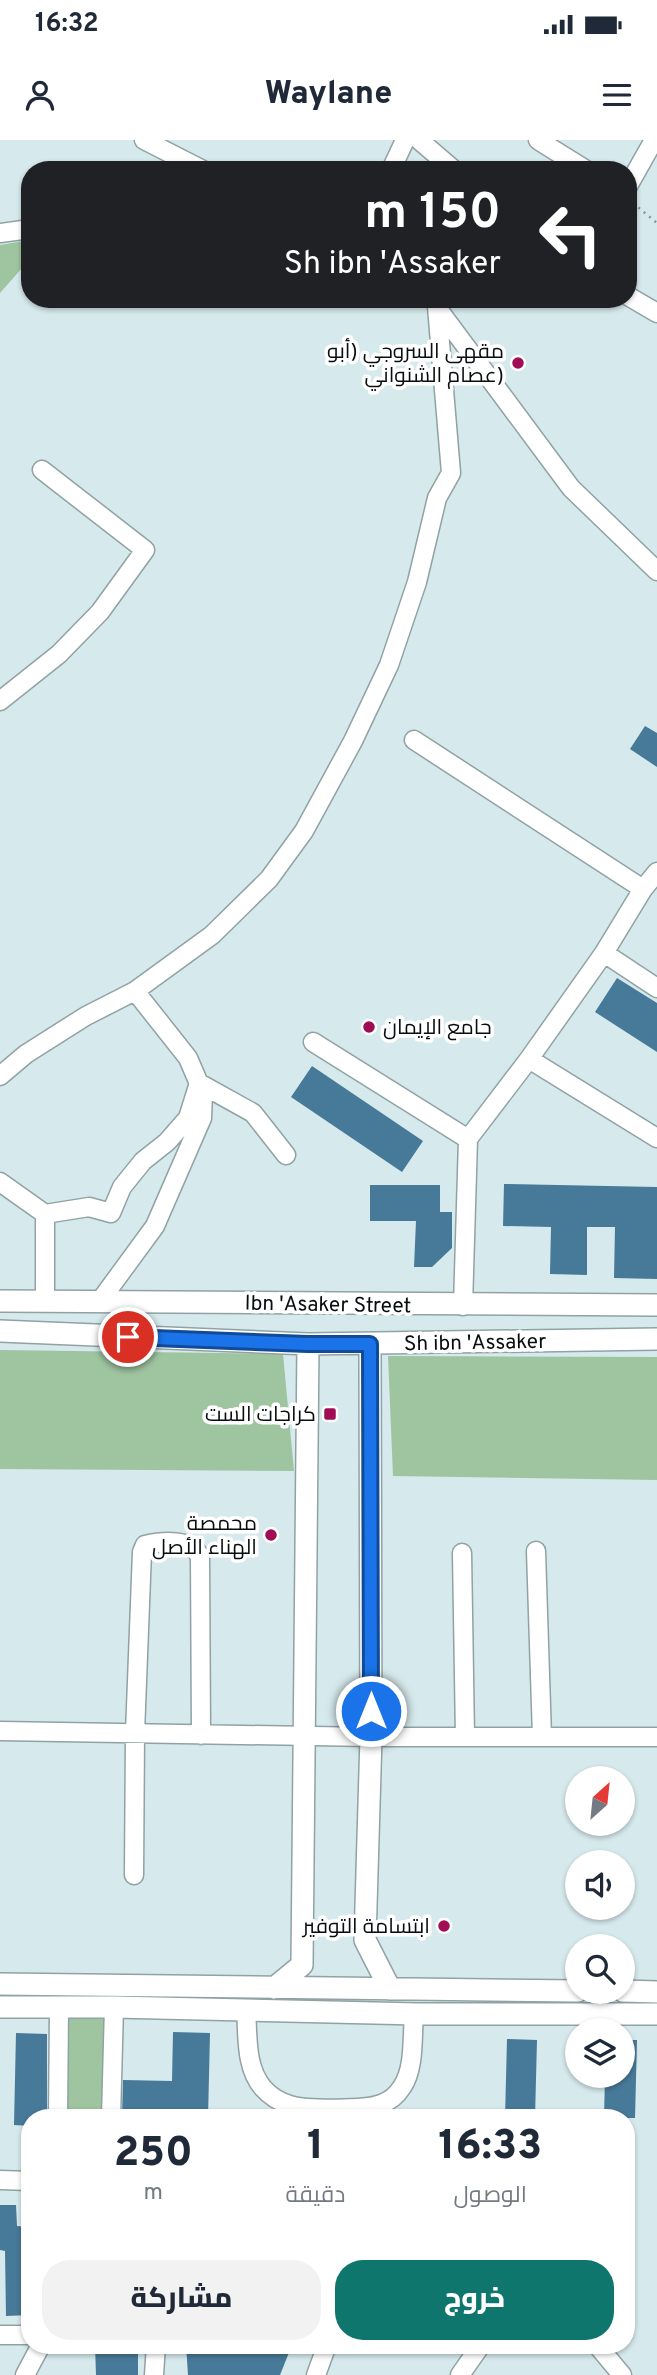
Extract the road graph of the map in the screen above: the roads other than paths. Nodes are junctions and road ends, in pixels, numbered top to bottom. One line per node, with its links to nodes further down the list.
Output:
1 (144, 140): 6 (street)
2 (405, 140): 7 (street)
3 (419, 140): 8 (street)
4 (538, 140): 9 (street)
5 (654, 140): 10 (street)
6 (185, 161)
7 (395, 161)
8 (444, 161)
9 (572, 161)
10 (637, 170)
11 (21, 230): 12 (street)
12 (0, 233)
13 (637, 301): 16 (street)
14 (435, 308): 25 (street)
15 (439, 308): 18 (street)
16 (657, 313)
17 (42, 470): 19 (street)
18 (657, 571)
19 (0, 701)
20 (414, 740): 22 (street)
21 (657, 872): 22 (street)
22 (643, 889): 23 (street)
23 (604, 953): 24 (street); 27 (street)
24 (657, 988)
25 (135, 991): 28 (street); 29 (street)
26 (313, 1042): 31 (street)
27 (529, 1059): 30 (street); 31 (street)
28 (0, 1076)
29 (198, 1083): 32 (street); 34 (street); 37 (street)
30 (657, 1138)
31 (468, 1139): 38 (street)
32 (286, 1155)
33 (0, 1182): 34 (street)
34 (45, 1214): 36 (street)
35 (0, 1301): 36 (main road, Ibn 'Asaker Street)
36 (45, 1301): 37 (main road, Ibn 'Asaker Street)
37 (100, 1301): 38 (main road, Ibn 'Asaker Street)
38 (463, 1306): 39 (main road, Ibn 'Asaker Street)
39 (657, 1306)
40 (0, 1331): 42 (main road, Sh ibn 'Assaker)
41 (657, 1339): 43 (main road, Sh ibn 'Assaker)
42 (308, 1344): 43 (main road, Sh ibn 'Assaker); 49 (main road)
43 (370, 1344): 50 (main road)
44 (536, 1551): 52 (street)
45 (462, 1553): 51 (street)
46 (0, 1731): 47 (street)
47 (135, 1734): 48 (street); 48 (street); 54 (street)
48 (201, 1735): 49 (street)
49 (304, 1736): 50 (street); 56 (main road)
50 (372, 1737): 51 (street); 57 (main road)
51 (465, 1737): 52 (street)
52 (542, 1737): 53 (street)
53 (657, 1737)
54 (134, 1875)
55 (0, 1984): 56 (main road)
56 (274, 1988): 57 (main road)
57 (390, 1989): 58 (main road)
58 (565, 1991)
59 (635, 1992): 60 (main road)
60 (657, 1992)
61 (0, 2007): 63 (main road)
62 (114, 2007): 63 (main road); 64 (main road); 68 (street)
63 (59, 2008): 67 (street)
64 (246, 2010): 65 (main road); 69 (street)
65 (414, 2014): 66 (main road); 70 (street)
66 (657, 2014)
67 (58, 2109)
68 (111, 2109)
69 (309, 2109)
70 (360, 2109)
71 (0, 2180): 72 (street)
72 (21, 2180)
73 (21, 2334): 74 (street)
74 (0, 2335)
75 (36, 2354): 80 (street)
76 (155, 2354): 81 (street)
77 (324, 2354): 82 (street)
78 (475, 2354): 83 (street)
79 (604, 2354): 84 (street)
80 (25, 2375)
81 (154, 2375)
82 (316, 2375)
83 (460, 2375)
84 (622, 2375)

